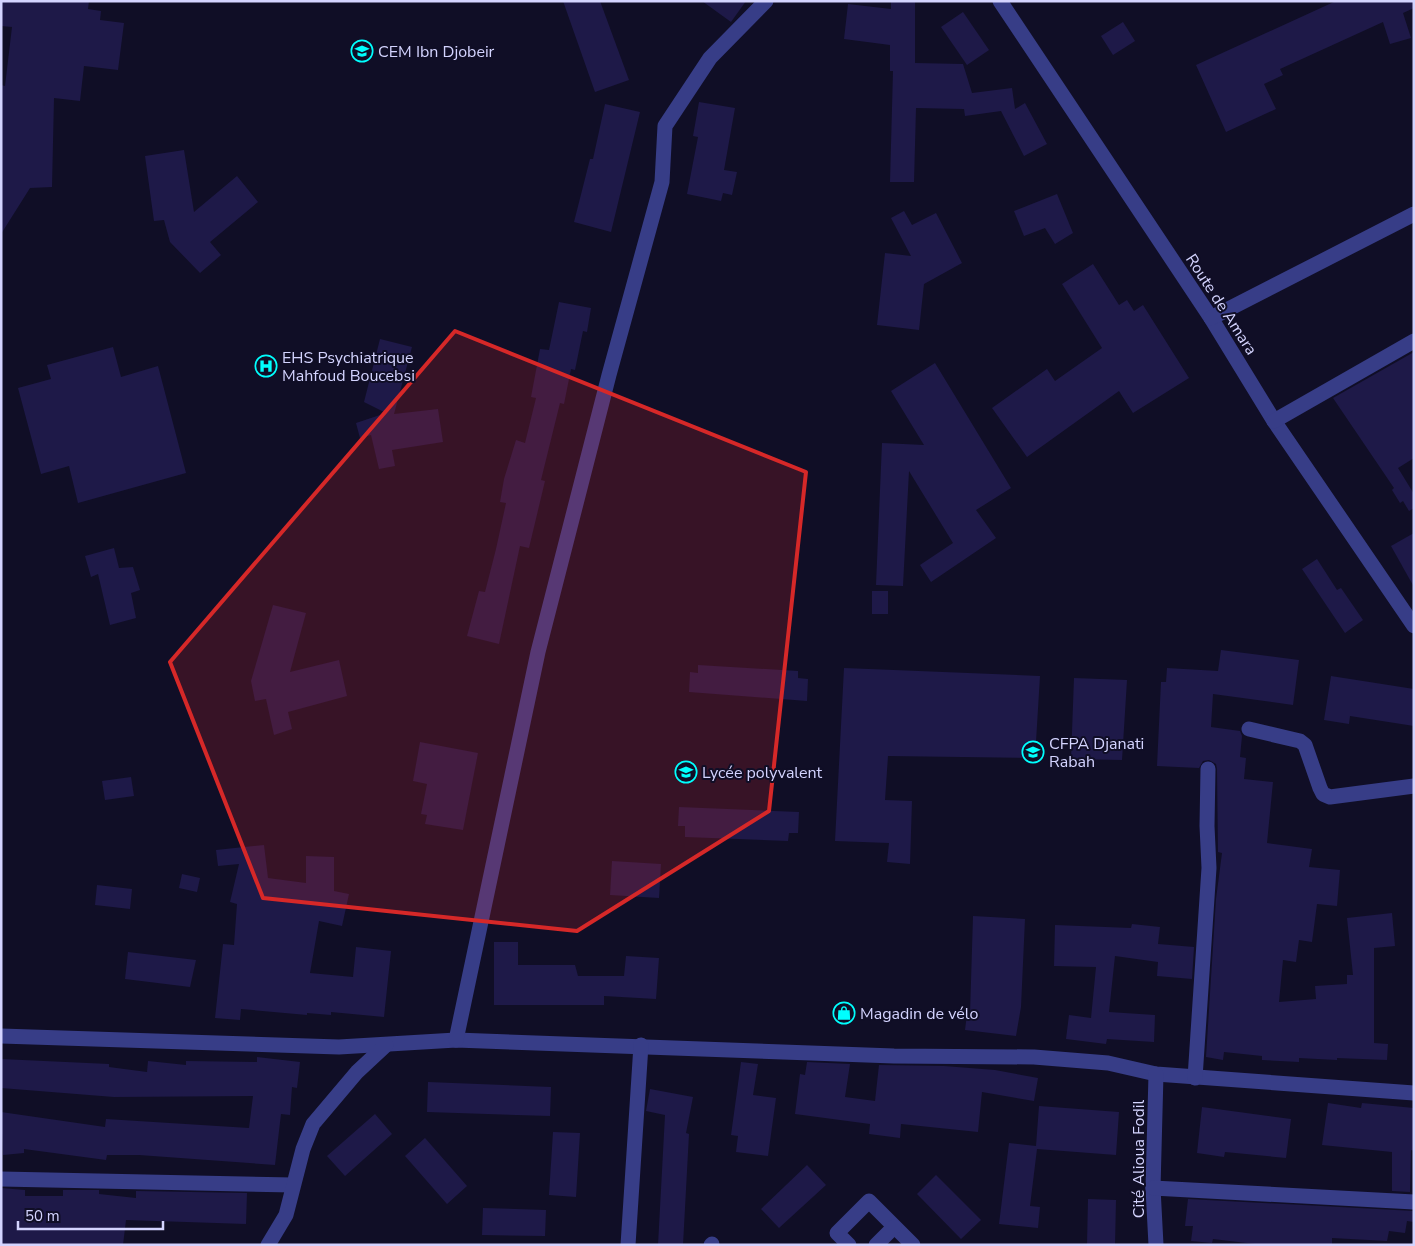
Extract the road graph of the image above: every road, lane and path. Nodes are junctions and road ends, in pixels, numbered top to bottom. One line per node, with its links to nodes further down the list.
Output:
1 (766, 1): 12 (street)
2 (1000, 1): 4 (street, Route de Amara)
3 (1414, 214): 4 (street)
4 (1211, 318): 6 (street, Route de Amara)
5 (1414, 341): 6 (street)
6 (1274, 421): 7 (street, Route de Amara)
7 (1414, 626)
8 (1249, 729): 10 (street)
9 (1208, 770): 16 (street)
10 (1414, 786)
11 (1, 1036): 13 (street)
12 (456, 1040): 13 (street); 14 (street)
13 (386, 1045): 19 (street)
14 (641, 1045): 15 (street); 24 (street)
15 (1156, 1074): 16 (street); 20 (street, Cité Alioua Fodil)
16 (1195, 1078): 17 (street)
17 (1414, 1093)
18 (1, 1179): 19 (street)
19 (293, 1184): 23 (street)
20 (1153, 1188): 21 (street); 28 (street, Cité Alioua Fodil)
21 (1414, 1202)
22 (894, 1227): 25 (street); 26 (street); 27 (street)
23 (268, 1245)
24 (628, 1245)
25 (848, 1245)
26 (876, 1245)
27 (913, 1245)
28 (1156, 1245)

